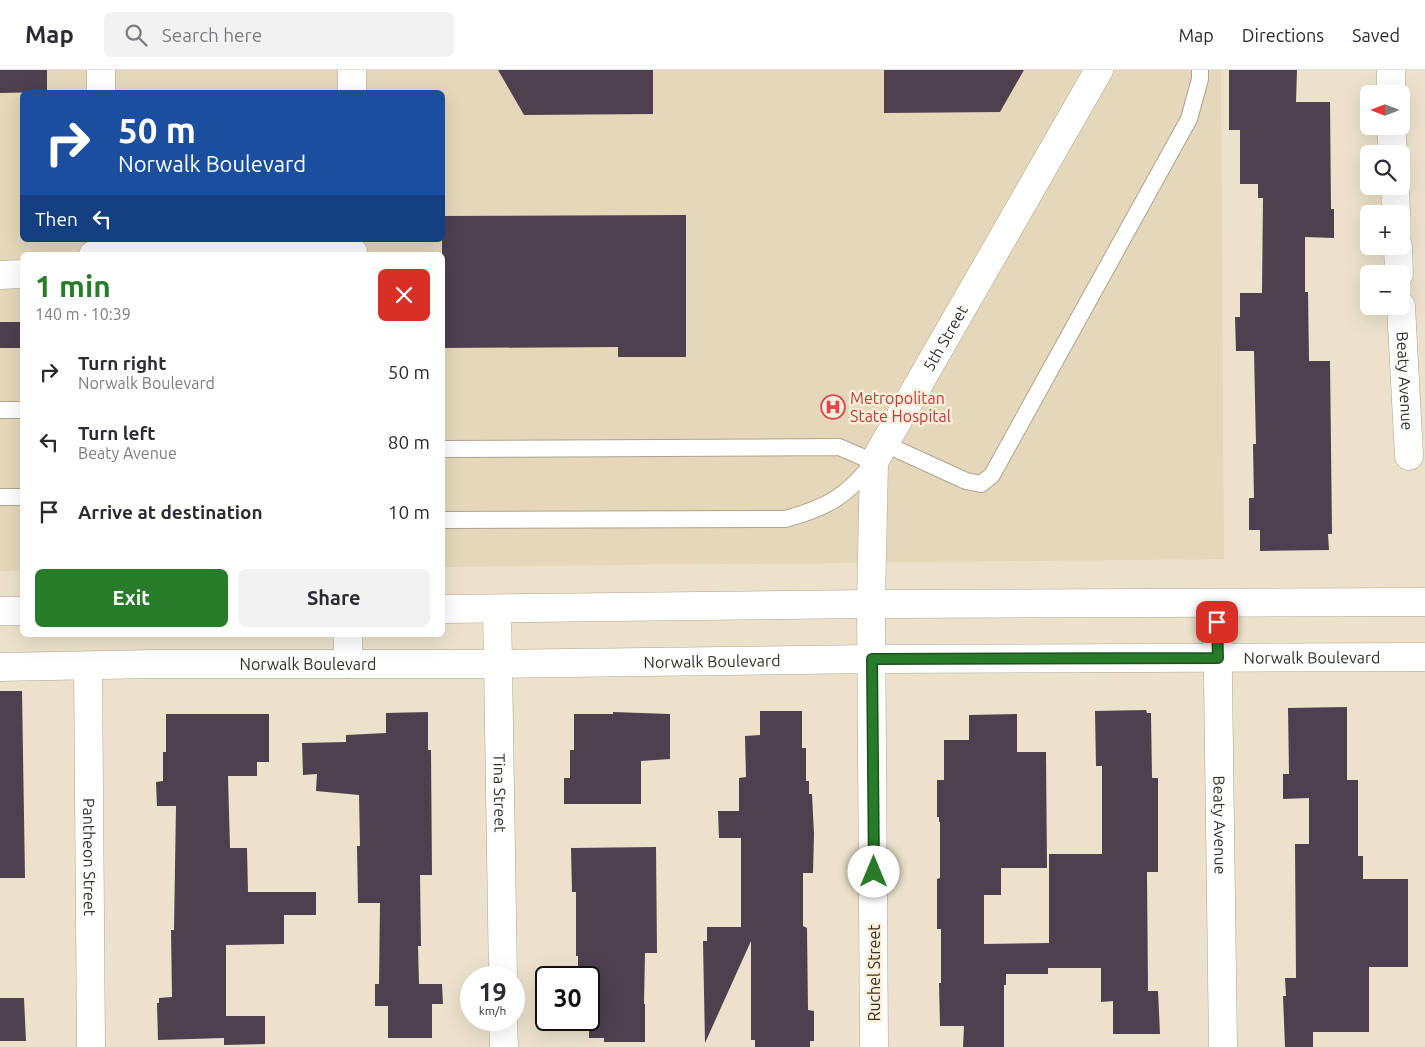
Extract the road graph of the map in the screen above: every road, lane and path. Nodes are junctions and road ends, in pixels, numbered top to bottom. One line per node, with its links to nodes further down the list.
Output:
1 (101, 70): 7 (street)
2 (352, 70): 8 (street)
3 (1099, 70): 17 (street, 5th Street)
4 (1200, 70): 17 (lane)
5 (1391, 70): 6 (street)
6 (1391, 85)
7 (101, 90)
8 (352, 90)
9 (98, 249): 10 (street)
10 (353, 249)
11 (20, 274): 12 (street)
12 (0, 275)
13 (1401, 315): 18 (street, Beaty Avenue)
14 (0, 410): 15 (lane)
15 (20, 410)
16 (445, 448): 17 (lane)
17 (879, 453): 21 (lane); 23 (street, 5th Street)
18 (1409, 456)
19 (0, 497): 20 (lane)
20 (20, 497)
21 (445, 520)
22 (1425, 602): 24 (street)
23 (871, 604): 24 (street); 26 (street); 32 (street, 5th Street)
24 (1217, 604): 31 (street, Beaty Avenue)
25 (445, 608): 26 (street)
26 (497, 608): 34 (street, Tina Street)
27 (0, 611): 28 (street)
28 (20, 611)
29 (348, 637): 33 (street)
30 (1425, 657): 31 (street, Norwalk Boulevard)
31 (1218, 658): 32 (street, Norwalk Boulevard); 42 (street, Beaty Avenue)
32 (872, 659): 34 (street, Norwalk Boulevard); 41 (street, Ruchel Street)
33 (348, 664): 34 (street, Norwalk Boulevard); 35 (street, Norwalk Boulevard)
34 (498, 664): 37 (street, Tina Street)
35 (88, 666): 36 (street, Norwalk Boulevard); 39 (street, Pantheon Street)
36 (0, 667)
37 (503, 966)
38 (504, 1031): 40 (street)
39 (91, 1047)
40 (504, 1047)
41 (874, 1047)
42 (1223, 1047)

